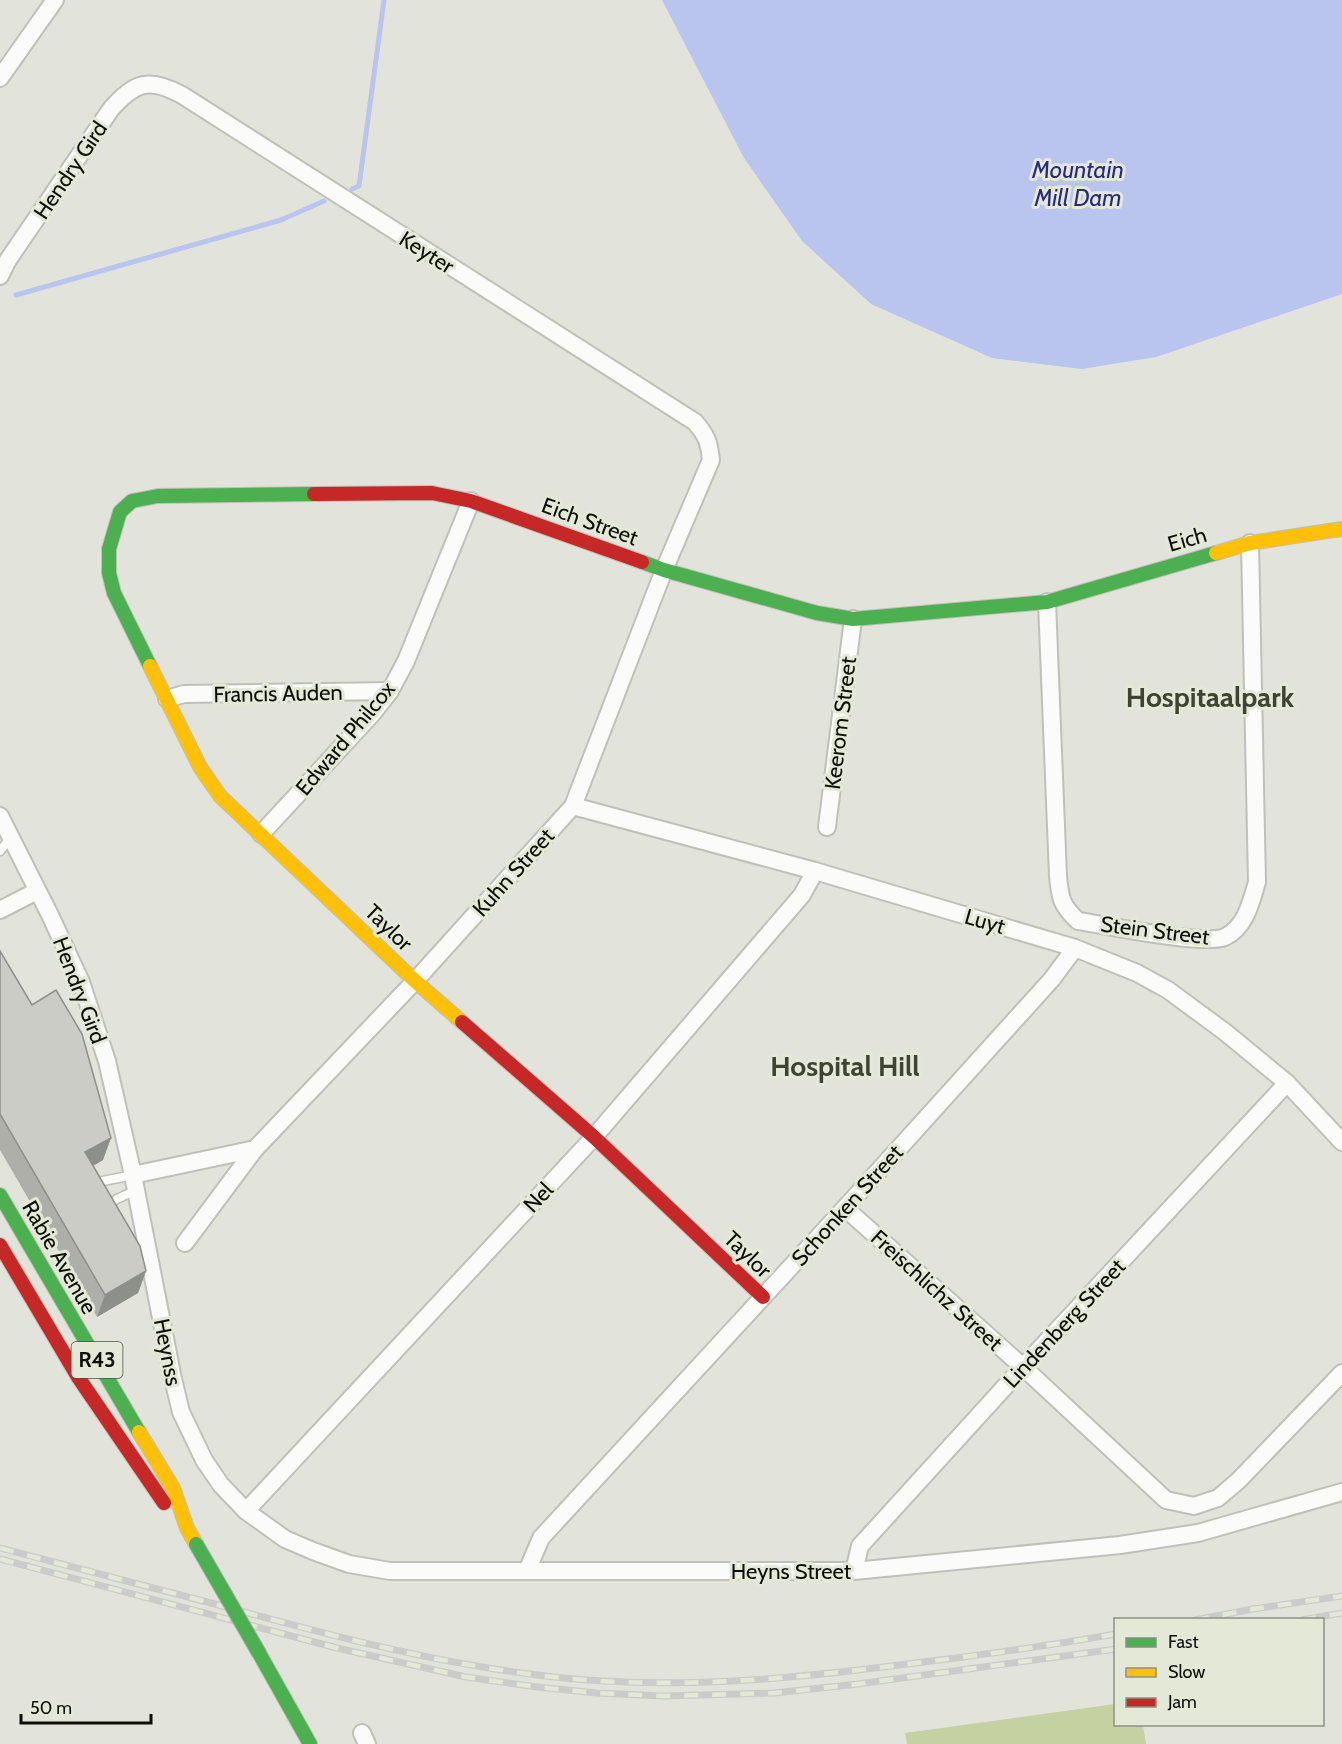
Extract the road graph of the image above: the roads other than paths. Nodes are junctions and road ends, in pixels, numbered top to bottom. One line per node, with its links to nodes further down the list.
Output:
1 (55, 0): 2 (street)
2 (0, 78)
3 (156, 84): 4 (street, Hendry Gird); 5 (street, Keyter)
4 (0, 276)
5 (695, 423): 10 (street, Kuhn Street)
6 (471, 501): 7 (street, Eich Street); 10 (street, Eich Street); 13 (street, Edward Philcox)
7 (120, 512): 14 (street, Taylor)
8 (1342, 529): 9 (street, Eich)
9 (1250, 543): 11 (street, Eich); 11 (street, Stein Street)
10 (664, 570): 12 (street, Eich Street); 15 (street, Kuhn Street)
11 (1047, 602): 12 (street, Eich Street)
12 (854, 619): 17 (street, Keerom Street)
13 (390, 691): 14 (street, Francis Auden); 18 (street, Edward Philcox)
14 (167, 699): 18 (street, Taylor)
15 (573, 806): 21 (street, Luyt); 25 (street, Kuhn Street)
16 (0, 816): 19 (street, Hendry Gird)
17 (827, 827)
18 (261, 834): 25 (street, Taylor)
19 (12, 837): 20 (lane); 22 (street, Hendry Gird)
20 (0, 851)
21 (815, 871): 24 (street, Luyt); 27 (street, Nel)
22 (37, 891): 23 (street); 30 (street, Hendry Gird)
23 (0, 910)
24 (1075, 948): 26 (street, Luyt); 33 (street, Schonken Street)
25 (415, 981): 27 (street, Taylor); 29 (street, Kuhn Street)
26 (1287, 1083): 28 (street, Luyt); 38 (street, Lindenberg Street)
27 (594, 1137): 37 (street, Taylor); 41 (street, Nel)
28 (1342, 1142)
29 (255, 1149): 30 (street); 35 (street, Kuhn Street)
30 (135, 1182): 31 (lane); 34 (lane); 41 (street, Heynss)
31 (82, 1184)
32 (0, 1195): 42 (street, Rabie Avenue / R43)
33 (845, 1208): 37 (street, Schonken Street); 38 (street, Freischlichz Street)
34 (99, 1211)
35 (185, 1243)
36 (0, 1245): 42 (street, Rabie Avenue / R43)
37 (763, 1297): 43 (street, Schonken Street)
38 (1023, 1367): 39 (street, Freischlichz Street); 44 (street, Lindenberg Street)
39 (1342, 1373)
40 (1342, 1492): 44 (street, Heyns Street)
41 (246, 1511): 43 (street, Heyns Street)
42 (187, 1528): 45 (street, Rabie Avenue / R43, bridge)
43 (527, 1571): 44 (street, Heyns Street)
44 (854, 1571)
45 (310, 1744)

